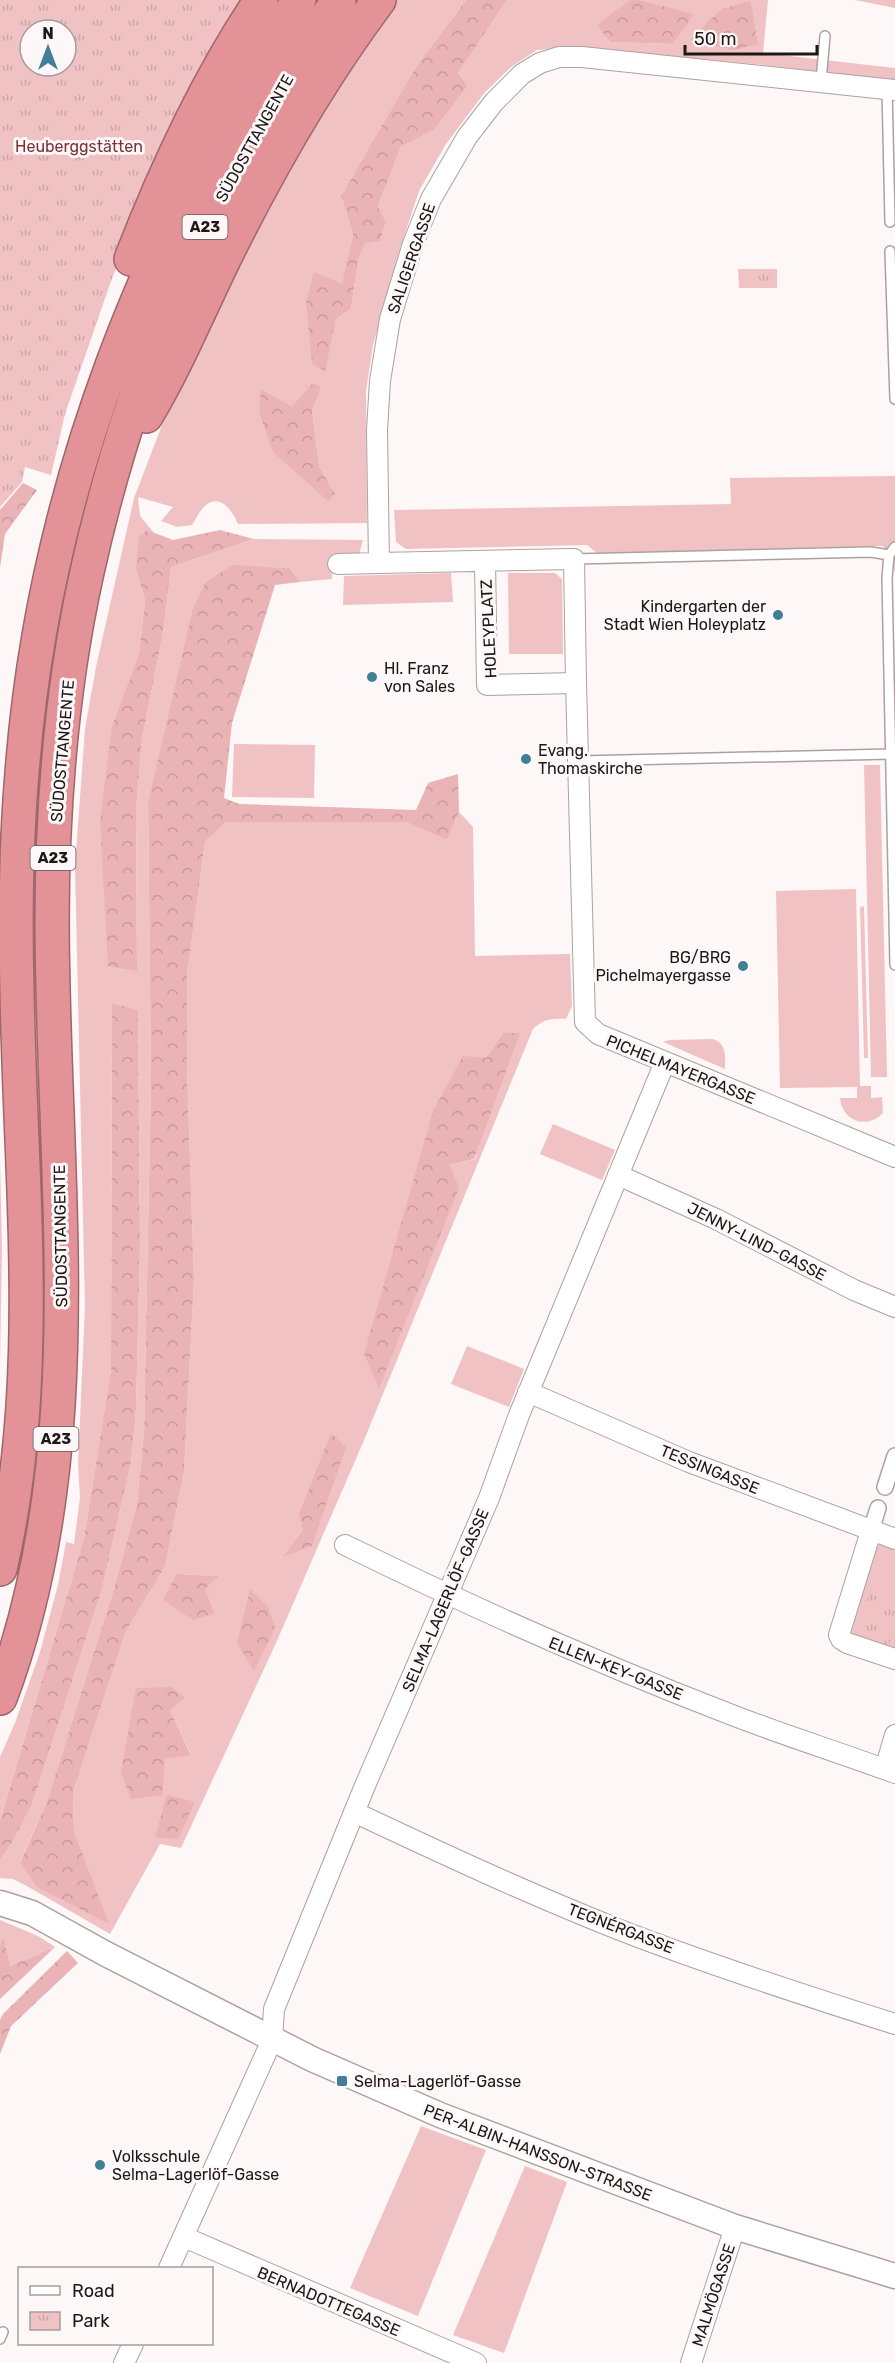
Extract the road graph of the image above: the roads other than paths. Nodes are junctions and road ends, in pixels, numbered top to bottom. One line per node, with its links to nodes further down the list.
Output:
1 (261, 0): 11 (highway)
2 (299, 0): 11 (highway, SÜDOSTTANGENTE / A23)
3 (339, 0): 12 (highway, SÜDOSTTANGENTE / A23)
4 (379, 0): 12 (highway)
5 (825, 36): 6 (lane)
6 (821, 81): 7 (street, SALIGERGASSE); 16 (street, SALIGERGASSE)
7 (891, 89): 8 (lane)
8 (890, 222)
9 (890, 251): 10 (lane)
10 (895, 399)
11 (94, 415): 35 (highway, SÜDOSTTANGENTE / A23)
12 (111, 474): 38 (highway, SÜDOSTTANGENTE / A23)
13 (892, 551): 14 (lane, HOLEYPLATZ); 18 (lane)
14 (574, 559): 15 (street, HOLEYPLATZ); 20 (street)
15 (485, 561): 16 (street); 20 (street, HOLEYPLATZ)
16 (379, 563): 17 (street)
17 (338, 564)
18 (887, 578): 19 (lane); 21 (lane)
19 (895, 591)
20 (576, 683): 22 (street, PICHELMAYERGASSE)
21 (891, 754): 22 (lane); 23 (lane)
22 (579, 761): 24 (street, PICHELMAYERGASSE)
23 (895, 965)
24 (665, 1062): 25 (street, PICHELMAYERGASSE); 26 (street, SELMA-LAGERLÖF-GASSE)
25 (895, 1157)
26 (618, 1175): 27 (street, JENNY-LIND-GASSE); 28 (street, SELMA-LAGERLÖF-GASSE)
27 (895, 1307)
28 (528, 1392): 32 (street, TESSINGASSE); 36 (street, SELMA-LAGERLÖF-GASSE)
29 (895, 1456): 30 (street)
30 (885, 1487)
31 (878, 1508): 32 (street)
32 (871, 1531): 33 (street, TESSINGASSE); 37 (street)
33 (895, 1539)
34 (345, 1545): 36 (street, ELLEN-KEY-GASSE)
35 (0, 1569)
36 (447, 1595): 40 (street, ELLEN-KEY-GASSE); 41 (street, SELMA-LAGERLÖF-GASSE)
37 (895, 1659)
38 (0, 1698)
39 (895, 1736): 40 (street)
40 (890, 1771)
41 (354, 1812): 43 (street, TEGNÉRGASSE); 44 (street, SELMA-LAGERLÖF-GASSE)
42 (0, 1903): 44 (street, PER-ALBIN-HANSSON-STRASSE)
43 (895, 2024)
44 (272, 2040): 45 (street, PER-ALBIN-HANSSON-STRASSE); 46 (street, SELMA-LAGERLÖF-GASSE)
45 (735, 2227): 48 (street, PER-ALBIN-HANSSON-STRASSE); 52 (street, MALMÖGASSE)
46 (184, 2237): 47 (street, SELMA-LAGERLÖF-GASSE); 51 (street, BERNADOTTEGASSE)
47 (169, 2267)
48 (895, 2276)
49 (132, 2345): 50 (street)
50 (124, 2363)
51 (476, 2363)
52 (692, 2363)

